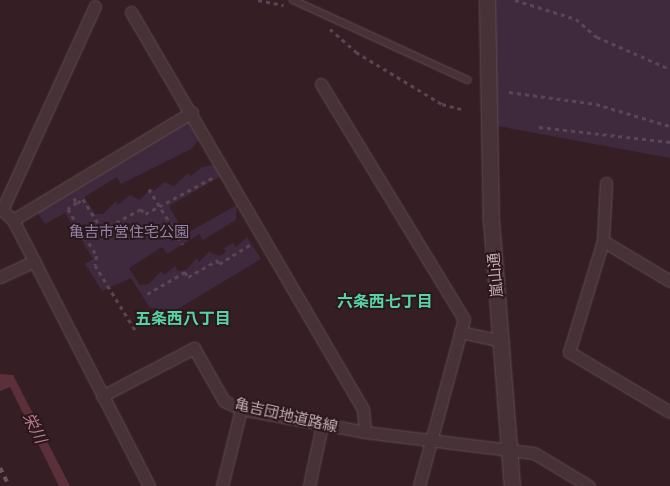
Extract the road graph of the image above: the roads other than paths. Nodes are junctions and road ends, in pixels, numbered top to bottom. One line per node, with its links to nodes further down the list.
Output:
1 (292, 0): 5 (lane)
2 (487, 0): 16 (street, 嵐山通)
3 (96, 6): 9 (street)
4 (131, 12): 7 (street)
5 (468, 80)
6 (321, 84): 15 (street)
7 (192, 112): 10 (street); 21 (street)
8 (606, 183): 11 (street)
9 (1, 209): 10 (street)
10 (13, 220): 12 (street)
11 (603, 241): 14 (street); 19 (street)
12 (34, 261): 13 (street); 17 (street)
13 (0, 277)
14 (670, 281)
15 (460, 332): 16 (street); 22 (street)
16 (502, 341): 23 (street, 嵐山通)
17 (102, 396): 18 (street, 亀吉団地道路線); 24 (street)
18 (241, 409): 20 (street, 亀吉団地道路線); 25 (street)
19 (670, 412)
20 (322, 425): 21 (street, 亀吉団地道路線); 26 (street)
21 (365, 432): 22 (street, 亀吉団地道路線)
22 (431, 441): 23 (street, 亀吉団地道路線); 27 (street)
23 (511, 449): 28 (street, 嵐山通); 29 (street, 亀吉団地道路線)
24 (148, 486)
25 (222, 486)
26 (308, 486)
27 (419, 486)
28 (512, 486)
29 (589, 486)

